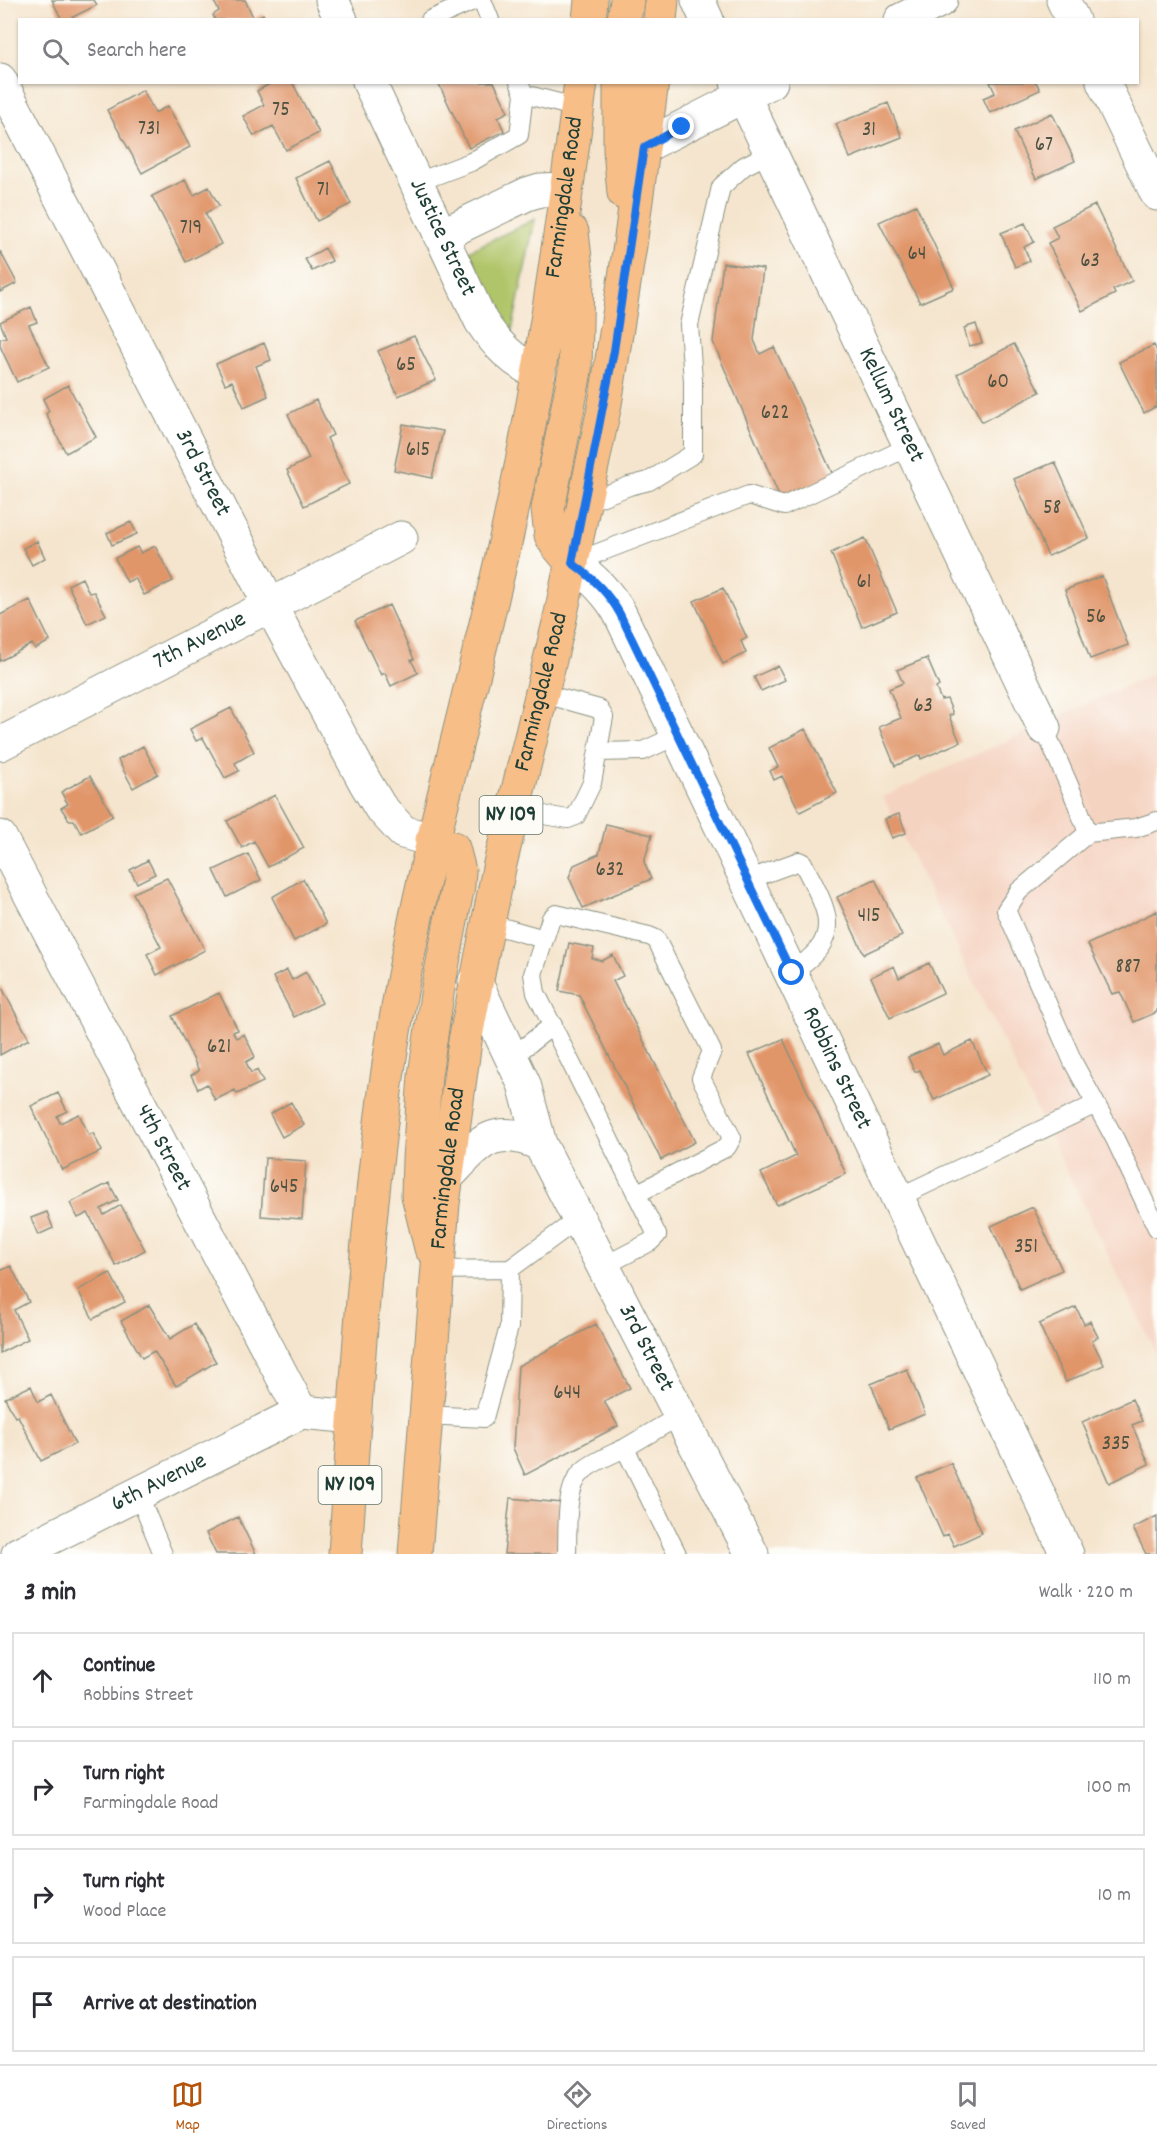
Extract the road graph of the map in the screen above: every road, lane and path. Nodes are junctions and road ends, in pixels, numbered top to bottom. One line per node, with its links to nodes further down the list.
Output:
1 (332, 0): 10 (street)
2 (475, 0): 11 (lane)
3 (482, 0): 12 (lane)
4 (591, 0): 13 (main road)
5 (627, 0): 14 (main road)
6 (662, 0): 15 (main road)
7 (698, 0): 16 (street)
8 (942, 0): 17 (street)
9 (1063, 0): 18 (street)
10 (340, 18)
11 (434, 18)
12 (489, 18)
13 (589, 18)
14 (624, 18)
15 (660, 18)
16 (706, 18)
17 (905, 18)
18 (1071, 18)
19 (0, 80): 39 (street, 3rd Street)
20 (370, 84): 29 (street, Justice Street)
21 (620, 84): 33 (main road)
22 (652, 84): 27 (main road, Farmingdale Road / NY 109)
23 (1104, 84): 31 (street)
24 (750, 87): 27 (street); 28 (street, Kellum Street)
25 (522, 88): 26 (lane); 29 (lane)
26 (579, 95): 30 (main road, Farmingdale Road / NY 109)
27 (644, 147): 33 (main road, Farmingdale Road / NY 109)
28 (770, 153): 35 (street, Kellum Street); 36 (lane)
29 (415, 183): 32 (street, Justice Street)
30 (566, 189): 32 (street); 34 (main road, Farmingdale Road / NY 109); 38 (main road)
31 (1157, 195)
32 (440, 236): 34 (street, Justice Street)
33 (630, 245): 36 (main road, Farmingdale Road / NY 109)
34 (539, 373): 49 (main road, Farmingdale Road / NY 109)
35 (908, 447): 38 (lane); 41 (street, Kellum Street)
36 (585, 503): 38 (main road, Farmingdale Road / NY 109)
37 (401, 538): 39 (street, 7th Avenue)
38 (572, 563): 40 (main road, Farmingdale Road / NY 109); 42 (street, Robbins Street)
39 (270, 605): 43 (street, 7th Avenue); 49 (street, 3rd Street)
40 (541, 693): 44 (lane); 45 (main road, Farmingdale Road / NY 109)
41 (1044, 728): 47 (lane)
42 (678, 735): 44 (lane); 50 (street, Robbins Street)
43 (0, 744)
44 (598, 752): 45 (lane)
45 (513, 810): 51 (main road, Farmingdale Road / NY 109)
46 (1157, 821): 47 (lane)
47 (1088, 833): 57 (lane)
48 (0, 837): 67 (street, 4th Street)
49 (432, 840): 66 (main road); 70 (main road, Farmingdale Road / NY 109)
50 (747, 880): 53 (street, Robbins Street); 53 (lane)
51 (487, 923): 52 (lane); 54 (main road, Farmingdale Road / NY 109)
52 (544, 939): 55 (lane); 60 (lane)
53 (792, 973): 61 (street, Robbins Street)
54 (475, 981): 56 (street, 3rd Street); 59 (main road, Farmingdale Road / NY 109)
55 (553, 1025): 56 (lane); 60 (lane)
56 (512, 1057): 58 (street, 3rd Street)
57 (1096, 1104): 61 (lane); 63 (lane)
58 (540, 1144): 59 (street); 62 (street, 3rd Street)
59 (446, 1178): 66 (main road, Farmingdale Road / NY 109)
60 (636, 1194): 64 (lane)
61 (898, 1197): 82 (street, Robbins Street)
62 (578, 1218): 64 (street, 3rd Street); 65 (lane)
63 (1157, 1228)
64 (602, 1267): 69 (street, 3rd Street)
65 (510, 1269): 66 (lane); 68 (lane)
66 (437, 1270): 68 (main road, Farmingdale Road / NY 109)
67 (301, 1412): 70 (street); 72 (street, 6th Avenue)
68 (425, 1415): 79 (main road, Farmingdale Road / NY 109)
69 (680, 1416): 71 (lane); 74 (street, 3rd Street)
70 (355, 1417): 78 (main road, Farmingdale Road / NY 109)
71 (625, 1448): 80 (lane); 81 (lane)
72 (138, 1493): 76 (street, 6th Avenue); 77 (lane)
73 (0, 1549): 75 (street)
74 (745, 1552)
75 (3, 1554)
76 (18, 1554)
77 (163, 1554)
78 (345, 1554)
79 (415, 1554)
80 (567, 1554)
81 (677, 1554)
82 (1067, 1554)

